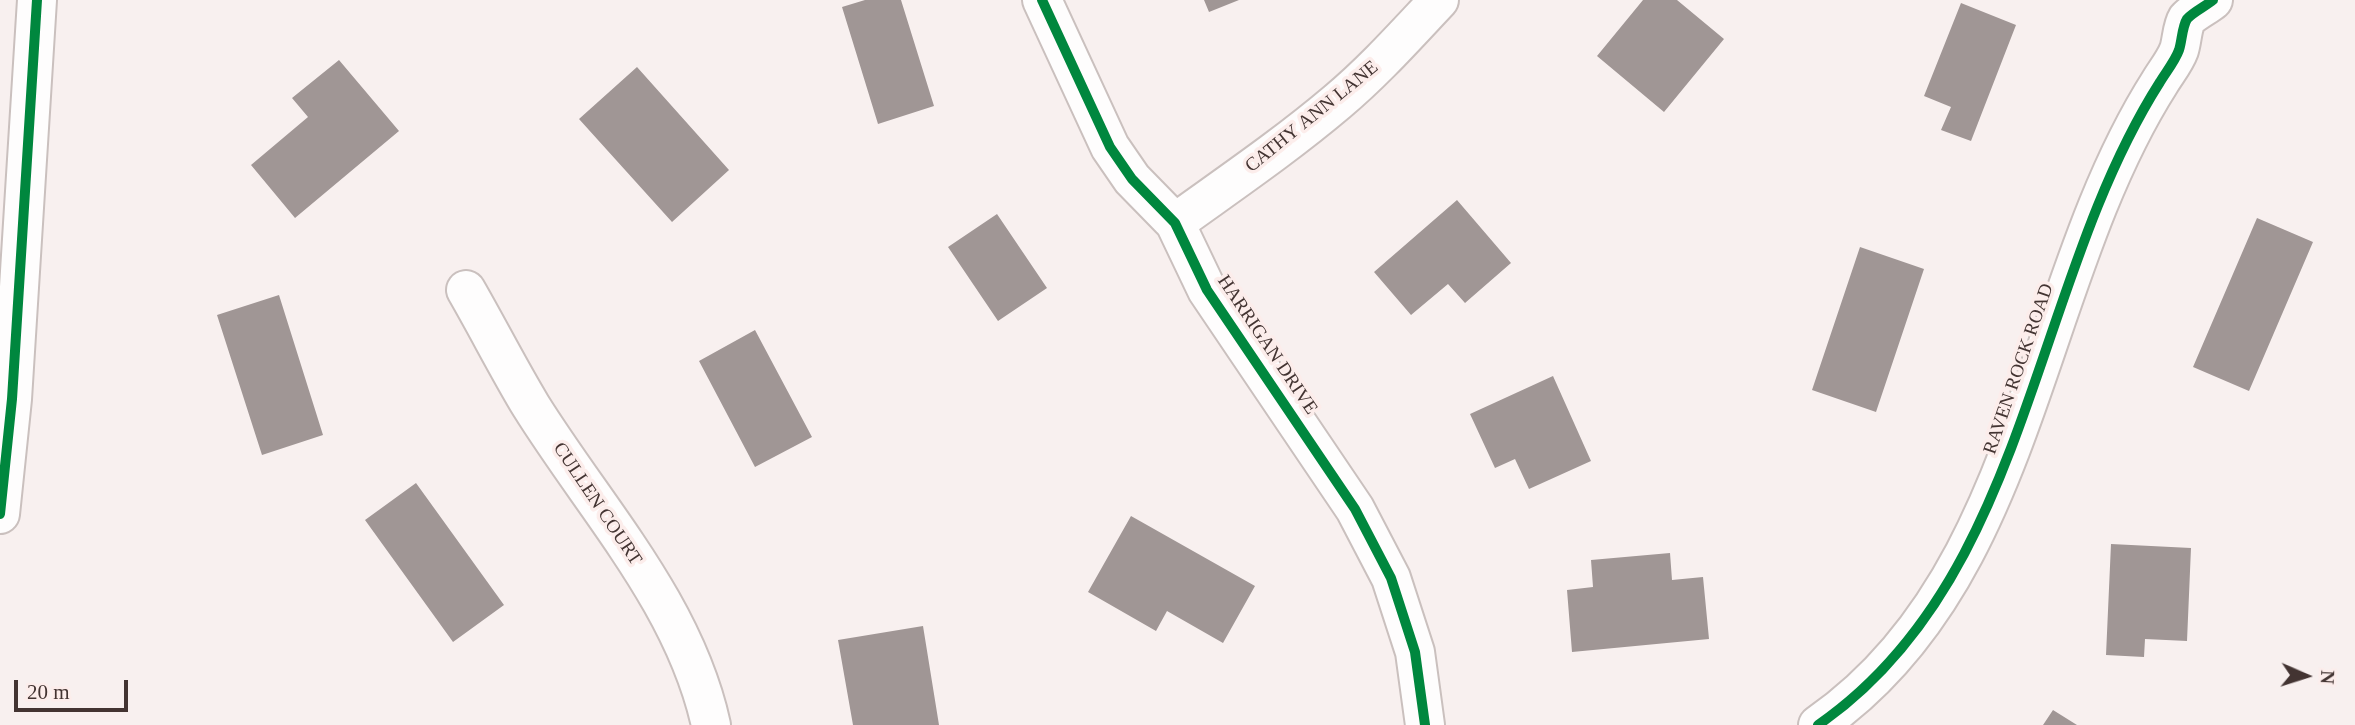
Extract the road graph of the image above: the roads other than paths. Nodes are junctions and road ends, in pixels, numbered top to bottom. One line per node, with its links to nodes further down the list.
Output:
1 (37, 0): 7 (street)
2 (1042, 0): 5 (street, HARRIGAN DRIVE)
3 (1439, 0): 5 (street, CATHY ANN LANE)
4 (2213, 0): 10 (street, RAVEN ROCK ROAD)
5 (1175, 223): 9 (street, HARRIGAN DRIVE)
6 (466, 290): 8 (street, CULLEN COURT)
7 (0, 514)
8 (711, 725)
9 (1425, 725)
10 (1818, 725)

